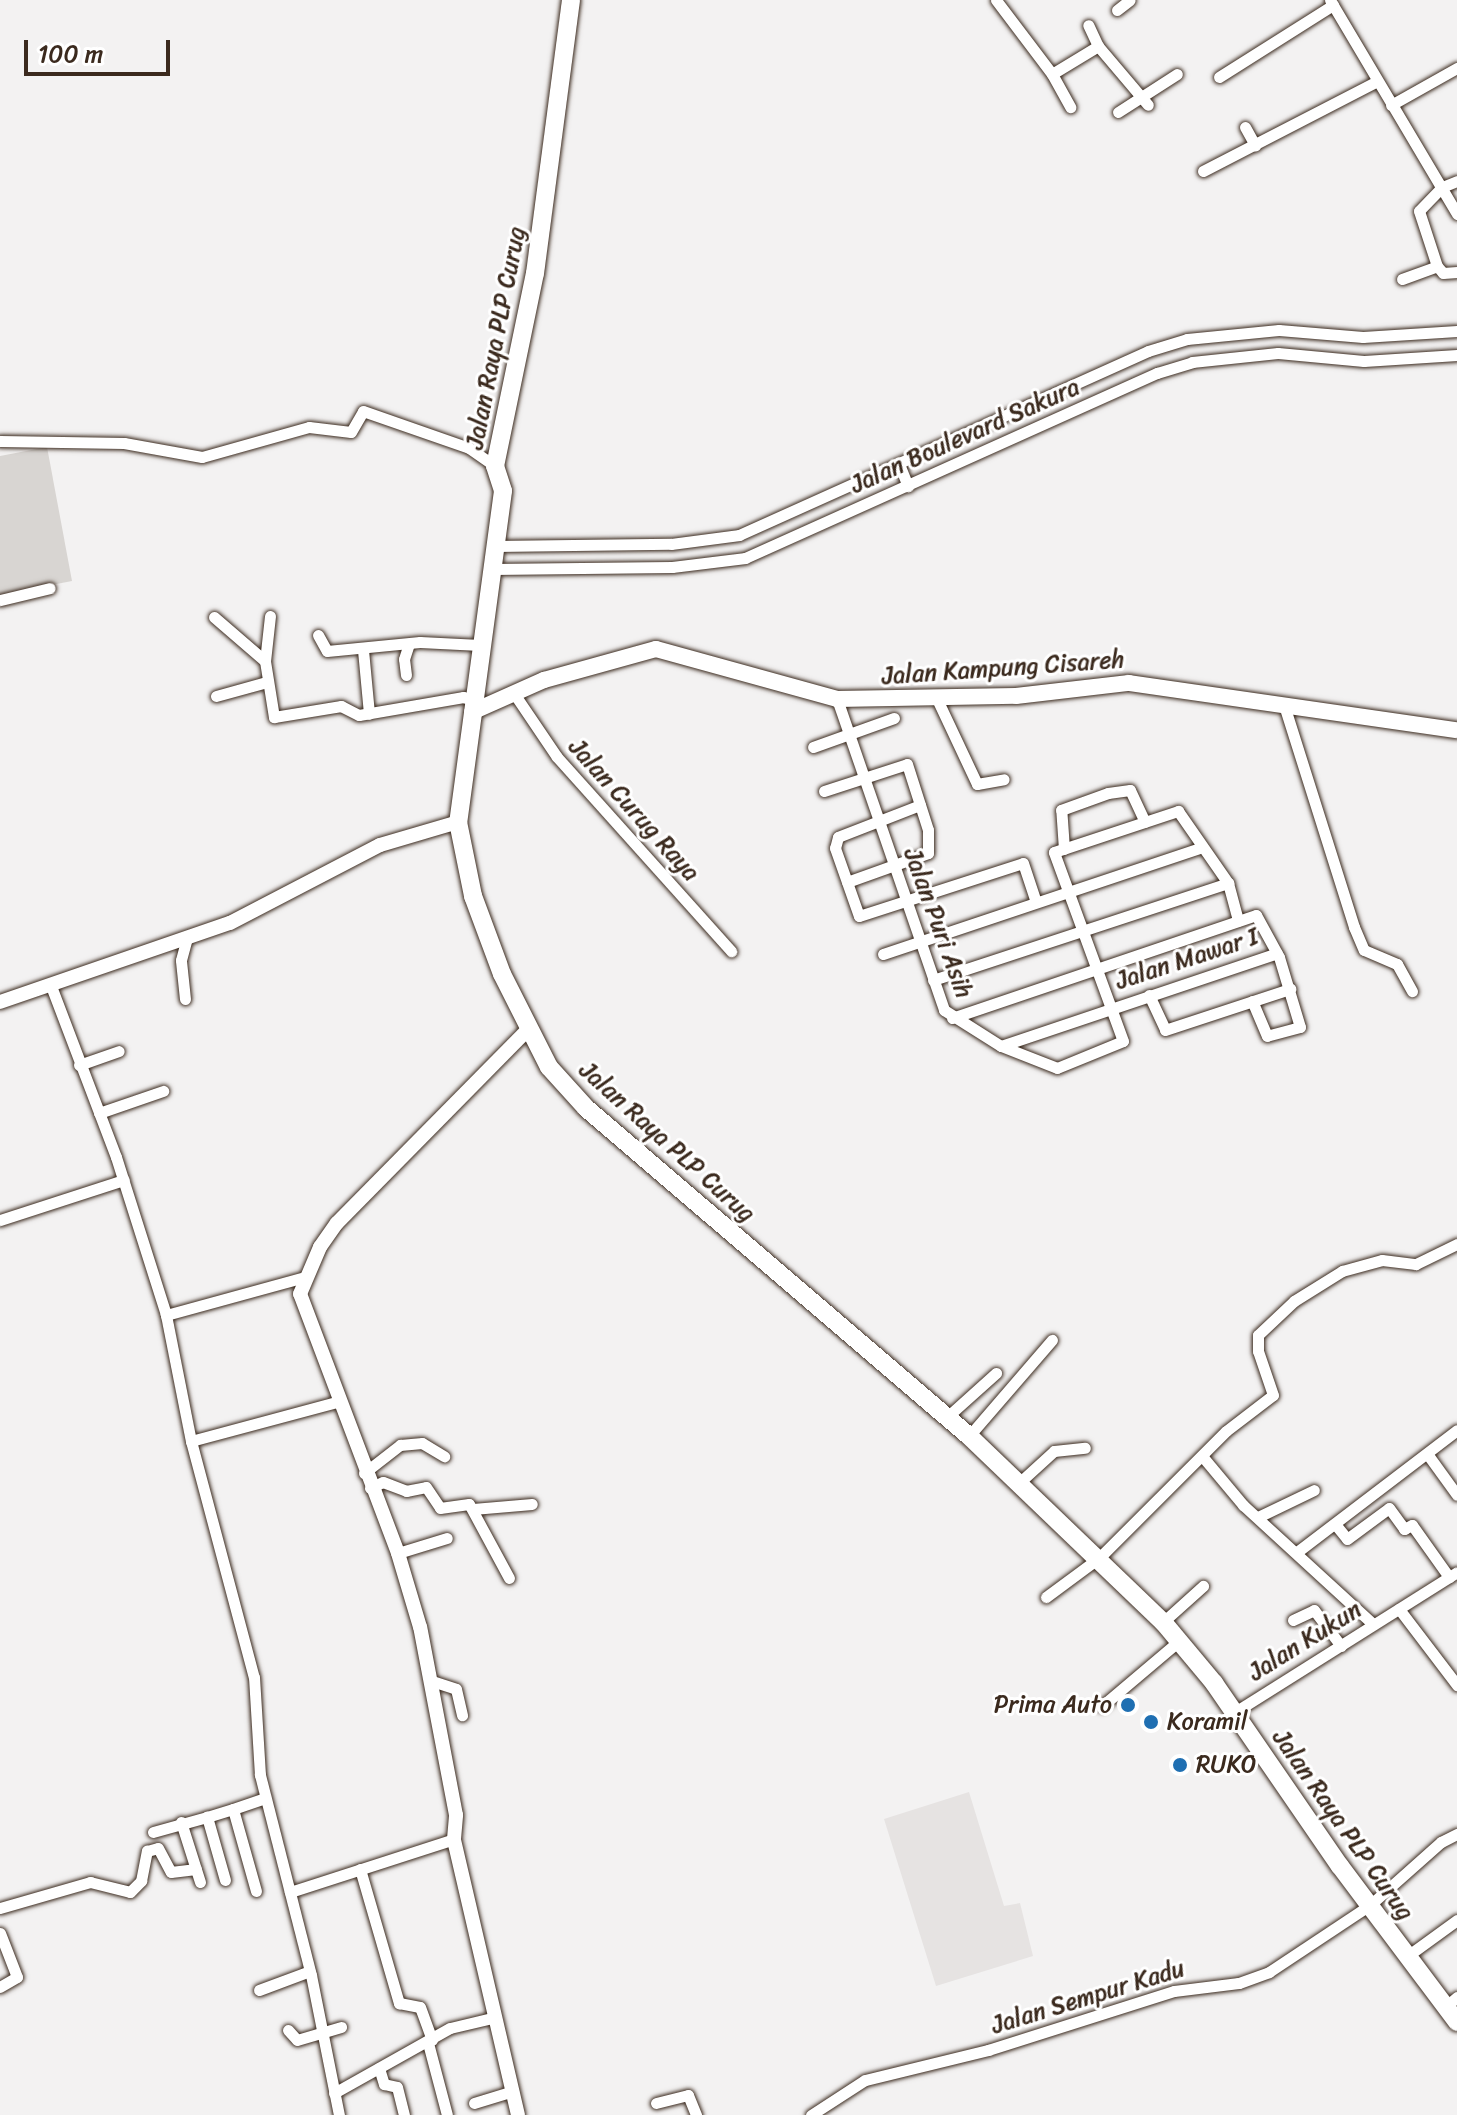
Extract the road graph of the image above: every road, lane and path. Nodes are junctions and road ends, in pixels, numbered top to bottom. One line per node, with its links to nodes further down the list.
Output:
1 (571, 0): 32 (main road, Jalan Raya PLP Curug)
2 (996, 0): 9 (street)
3 (1130, 0): 5 (street)
4 (1332, 3): 11 (street); 12 (street)
5 (1117, 10)
6 (1088, 25): 7 (street)
7 (1098, 46): 9 (street); 13 (street)
8 (1457, 68): 14 (street)
9 (1052, 74): 15 (street)
10 (1177, 74): 13 (street)
11 (1219, 77)
12 (1377, 81): 14 (street); 18 (street)
13 (1144, 100): 16 (street)
14 (1391, 105): 21 (street)
15 (1070, 107)
16 (1118, 112)
17 (1245, 127): 18 (street)
18 (1255, 145): 19 (street)
19 (1203, 171)
20 (1457, 181): 21 (street)
21 (1442, 187): 22 (street); 23 (street)
22 (1457, 214)
23 (1437, 266): 24 (street); 25 (street)
24 (1457, 272)
25 (1402, 279)
26 (1457, 331): 27 (street, Jalan Boulevard Sakura)
27 (1396, 335): 29 (street); 31 (street, Jalan Boulevard Sakura)
28 (1457, 355): 29 (street, Jalan Boulevard Sakura)
29 (1398, 359): 33 (street, Jalan Boulevard Sakura)
30 (0, 441): 32 (street)
31 (899, 464): 33 (street); 34 (street, Jalan Boulevard Sakura)
32 (495, 466): 34 (main road, Jalan Raya PLP Curug)
33 (908, 486): 35 (street, Jalan Boulevard Sakura)
34 (495, 546): 35 (main road, Jalan Raya PLP Curug)
35 (492, 569): 42 (main road, Jalan Raya PLP Curug)
36 (50, 588): 37 (street)
37 (0, 600)
38 (270, 616): 44 (street)
39 (214, 617): 44 (street)
40 (318, 635): 43 (street)
41 (409, 644): 42 (street); 43 (street); 45 (street)
42 (480, 645): 52 (main road, Jalan Raya PLP Curug)
43 (363, 650): 53 (street)
44 (265, 661): 46 (street)
45 (406, 675)
46 (267, 682): 48 (street); 53 (street)
47 (513, 692): 49 (main road, Jalan Kampung Cisareh); 52 (main road, Jalan Kampung Cisareh); 77 (street, Jalan Curug Raya)
48 (216, 696)
49 (837, 699): 50 (main road, Jalan Kampung Cisareh); 56 (street, Jalan Puri Asih)
50 (937, 699): 51 (main road, Jalan Kampung Cisareh); 59 (street)
51 (1284, 705): 55 (main road, Jalan Kampung Cisareh); 84 (street)
52 (473, 706): 53 (street); 63 (main road, Jalan Raya PLP Curug)
53 (369, 714)
54 (894, 718): 56 (street)
55 (1457, 730)
56 (849, 735): 57 (street); 58 (street, Jalan Puri Asih)
57 (813, 747)
58 (865, 777): 60 (street); 61 (street); 62 (street, Jalan Puri Asih)
59 (1004, 779)
60 (824, 791)
61 (920, 805): 62 (street); 67 (street)
62 (878, 821): 67 (street, Jalan Puri Asih); 68 (street)
63 (458, 822): 75 (street); 91 (main road, Jalan Raya PLP Curug)
64 (1145, 822): 65 (street); 66 (street); 66 (street, Jalan Puri Asih)
65 (1202, 847): 69 (street); 70 (street)
66 (1059, 851): 70 (street, Jalan Puri Asih)
67 (893, 864): 68 (street); 72 (street, Jalan Puri Asih)
68 (847, 882): 72 (street)
69 (1228, 883): 73 (street); 74 (street)
70 (1070, 891): 71 (street); 74 (street, Jalan Puri Asih)
71 (1036, 902): 72 (street); 76 (street)
72 (907, 903): 76 (street, Jalan Puri Asih)
73 (1238, 921): 78 (street); 80 (street)
74 (1085, 930): 80 (street, Jalan Puri Asih); 81 (street)
75 (187, 938): 82 (street); 86 (street)
76 (920, 942): 79 (street); 81 (street, Jalan Puri Asih)
77 (731, 951)
78 (1277, 953): 83 (street); 85 (street, Jalan Mawar I)
79 (883, 954)
80 (1097, 969): 89 (street, Jalan Puri Asih); 90 (street)
81 (933, 980): 90 (street, Jalan Puri Asih)
82 (51, 986): 88 (street); 94 (street)
83 (1290, 989): 87 (street); 87 (street)
84 (1412, 991)
85 (1149, 995): 87 (street); 89 (street, Jalan Mawar I)
86 (185, 999)
87 (1252, 1001)
88 (0, 1002)
89 (1110, 1008): 92 (street, Jalan Mawar I); 92 (street, Jalan Puri Asih)
90 (952, 1018): 92 (street, Jalan Puri Asih)
91 (527, 1030): 100 (street); 105 (main road, Jalan Raya PLP Curug)
92 (1001, 1046)
93 (119, 1051): 94 (street)
94 (79, 1065): 96 (street)
95 (163, 1091): 96 (street)
96 (99, 1113): 97 (street)
97 (124, 1180): 98 (street); 101 (street)
98 (0, 1220)
99 (1457, 1244): 112 (street)
100 (305, 1277): 101 (street); 104 (street)
101 (166, 1315): 108 (street)
102 (1052, 1340): 107 (street)
103 (996, 1373): 105 (street)
104 (340, 1401): 108 (street); 113 (street)
105 (947, 1417): 107 (main road, Jalan Raya PLP Curug)
106 (1457, 1430): 110 (street)
107 (969, 1436): 114 (main road, Jalan Raya PLP Curug)
108 (191, 1441): 141 (street)
109 (1085, 1448): 114 (street)
110 (1428, 1455): 117 (street); 121 (street)
111 (444, 1456): 113 (street)
112 (1202, 1456): 120 (street); 125 (street)
113 (364, 1473): 115 (street)
114 (1020, 1482): 125 (main road, Jalan Raya PLP Curug)
115 (370, 1488): 119 (street); 124 (street)
116 (1314, 1490): 120 (street)
117 (1457, 1495)
118 (532, 1504): 119 (street)
119 (473, 1509): 127 (street)
120 (1258, 1517): 123 (street)
121 (1335, 1524): 123 (street); 126 (street)
122 (447, 1538): 124 (street)
123 (1297, 1552): 133 (street)
124 (398, 1553): 136 (street)
125 (1100, 1557): 129 (street); 132 (main road, Jalan Raya PLP Curug)
126 (1453, 1574): 130 (street, Jalan Kukun)
127 (509, 1578)
128 (1203, 1586): 132 (street)
129 (1046, 1597)
130 (1399, 1609): 133 (street, Jalan Kukun); 137 (street, Jalan Kukun)
131 (1293, 1620): 135 (street)
132 (1163, 1622): 134 (main road, Jalan Raya PLP Curug)
133 (1373, 1624): 135 (street, Jalan Kukun)
134 (1179, 1641): 138 (street); 139 (main road, Jalan Raya PLP Curug)
135 (1341, 1646): 139 (street, Jalan Kukun)
136 (432, 1681): 140 (street); 147 (street)
137 (1456, 1681)
138 (1102, 1706)
139 (1235, 1712): 154 (main road, Jalan Raya PLP Curug)
140 (462, 1715)
141 (265, 1798): 142 (street); 153 (street)
142 (233, 1809): 143 (street); 152 (street)
143 (207, 1817): 144 (street); 150 (street)
144 (181, 1822): 145 (street); 148 (street)
145 (153, 1832)
146 (1457, 1834): 154 (street, Jalan Sempur Kadu)
147 (454, 1839): 149 (street); 163 (street)
148 (196, 1869): 151 (street); 155 (street)
149 (360, 1869): 153 (street); 167 (street)
150 (225, 1880)
151 (200, 1882)
152 (256, 1891)
153 (290, 1892): 159 (street)
154 (1370, 1905): 158 (main road, Jalan Raya PLP Curug); 178 (street, Jalan Sempur Kadu)
155 (0, 1908)
156 (1457, 1920): 158 (street)
157 (0, 1933): 160 (street)
158 (1406, 1957): 162 (main road, Jalan Raya PLP Curug)
159 (310, 1971): 161 (street); 166 (street)
160 (0, 1987)
161 (259, 1990)
162 (1453, 2009)
163 (496, 2017): 167 (street); 169 (street)
164 (341, 2027): 166 (street)
165 (288, 2030): 166 (street)
166 (322, 2034): 170 (street)
167 (430, 2042): 168 (street); 175 (street)
168 (379, 2068): 170 (street); 174 (street)
169 (513, 2091): 171 (street); 176 (street)
170 (334, 2093): 173 (street)
171 (474, 2103)
172 (656, 2103): 177 (street)
173 (339, 2115)
174 (404, 2115)
175 (447, 2115)
176 (518, 2115)
177 (696, 2115)
178 (811, 2115)

